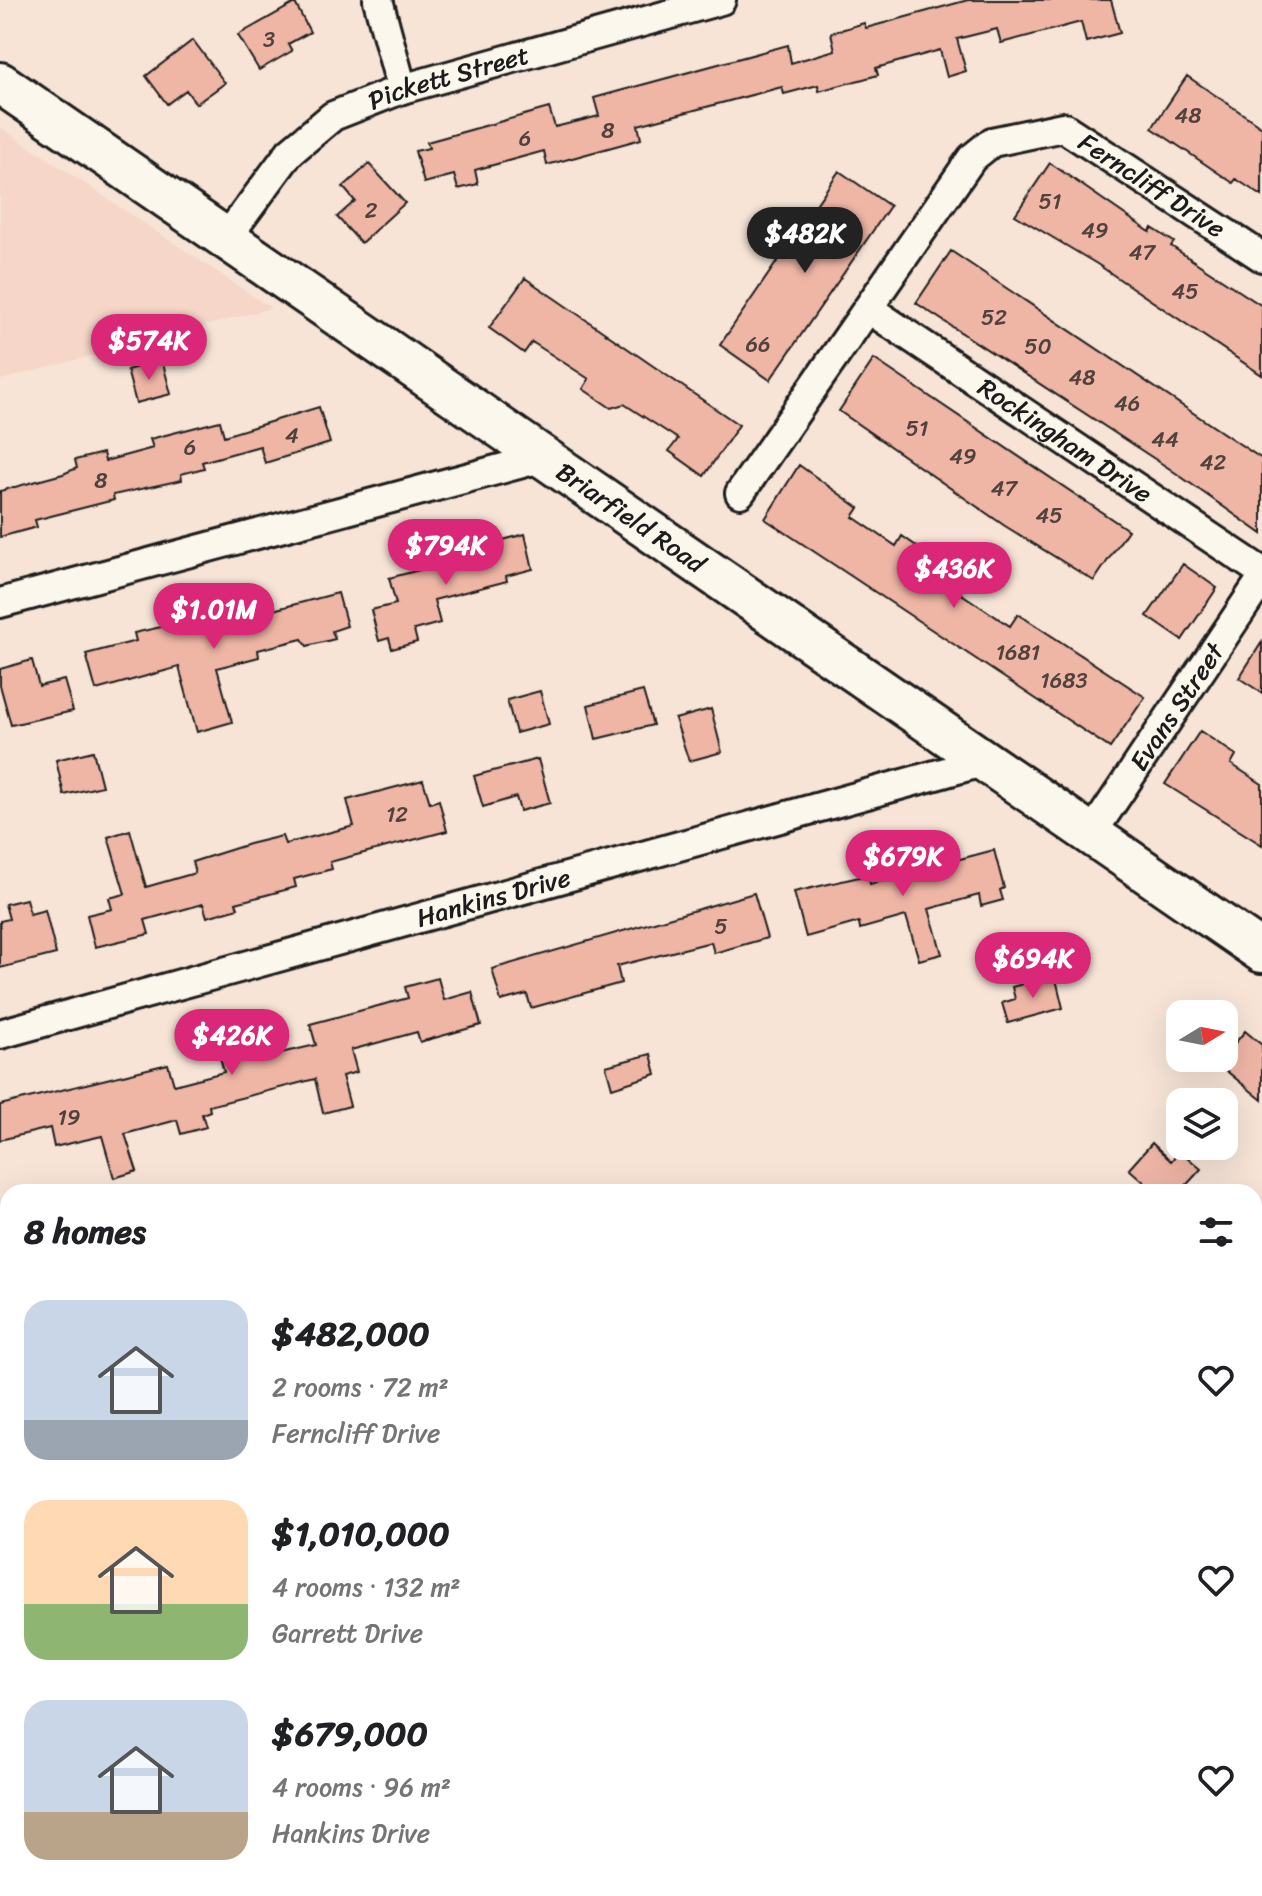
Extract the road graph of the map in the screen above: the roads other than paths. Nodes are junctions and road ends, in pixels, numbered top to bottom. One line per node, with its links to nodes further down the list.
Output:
1 (378, 0): 4 (street)
2 (721, 0): 4 (street, Pickett Street)
3 (0, 83): 5 (main road, Briarfield Road)
4 (402, 89): 5 (street, Pickett Street)
5 (227, 237): 8 (main road, Briarfield Road)
6 (1262, 257): 7 (street, Ferncliff Drive)
7 (869, 309): 9 (street, Ferncliff Drive); 10 (street, Rockingham Drive)
8 (541, 458): 12 (street); 13 (main road, Briarfield Road)
9 (740, 493)
10 (1262, 572)
11 (1262, 579): 14 (street, Evans Street)
12 (0, 603)
13 (986, 761): 14 (main road, Briarfield Road); 16 (street, Hankins Drive)
14 (1092, 833): 15 (main road, Briarfield Road)
15 (1262, 952)
16 (0, 1034)

